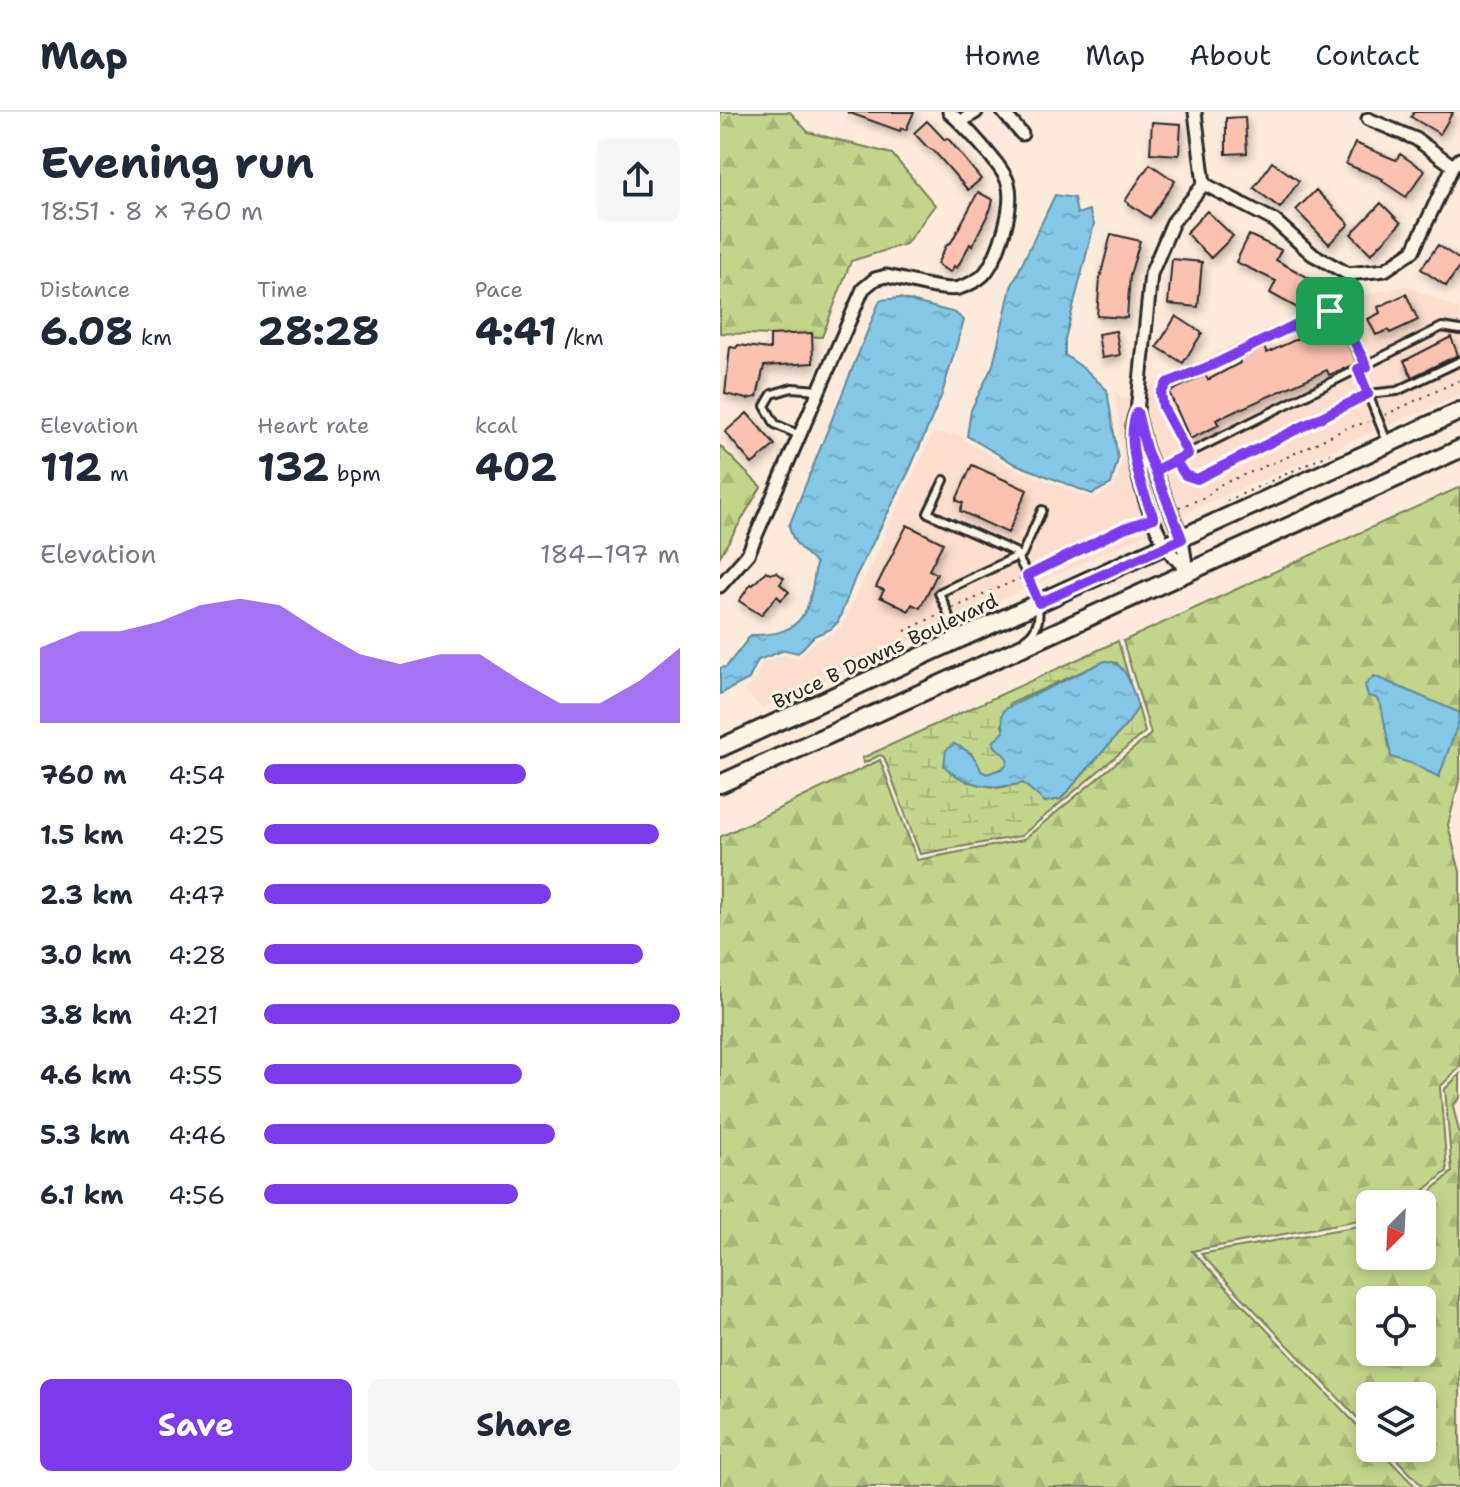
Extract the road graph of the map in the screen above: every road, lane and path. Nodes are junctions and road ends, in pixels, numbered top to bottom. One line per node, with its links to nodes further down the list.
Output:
1 (949, 112): 6 (street)
2 (976, 112): 6 (street)
3 (1003, 112): 7 (street)
4 (1195, 112): 9 (street)
5 (1368, 119): 8 (street)
6 (960, 122): 15 (street)
7 (1022, 134)
8 (1456, 162): 9 (street)
9 (1204, 184): 18 (street)
10 (1460, 330): 12 (lane)
11 (1460, 361): 16 (lane)
12 (1367, 367): 13 (lane); 24 (lane)
13 (1358, 369): 16 (lane); 24 (lane)
14 (1460, 380): 19 (path)
15 (819, 390): 20 (street); 20 (lane)
16 (1368, 394): 19 (lane); 25 (lane)
17 (1460, 411): 21 (main road, Bruce B Downs Boulevard)
18 (1137, 412): 26 (street); 31 (street)
19 (1378, 419): 21 (lane); 30 (path)
20 (799, 435): 37 (street)
21 (1388, 444): 32 (main road, Bruce B Downs Boulevard)
22 (1460, 449): 35 (main road)
23 (1334, 453): 28 (path)
24 (1188, 454): 25 (lane)
25 (1175, 460): 26 (lane)
26 (1155, 471): 30 (street)
27 (944, 480): 34 (lane)
28 (1216, 507)
29 (1042, 510): 34 (lane)
30 (1171, 510): 32 (street)
31 (1154, 518): 33 (street); 36 (path)
32 (1182, 539): 33 (main road, Bruce B Downs Boulevard); 35 (street)
33 (1166, 546): 35 (street); 38 (main road, Bruce B Downs Boulevard)
34 (1017, 556): 36 (lane); 39 (lane)
35 (1187, 571): 42 (main road)
36 (1027, 576): 38 (lane); 39 (path)
37 (720, 586)
38 (1039, 603): 41 (main road, Bruce B Downs Boulevard); 42 (lane)
39 (948, 611): 40 (path); 41 (lane)
40 (905, 631)
41 (951, 642): 43 (main road, Bruce B Downs Boulevard)
42 (883, 711): 44 (main road)
43 (720, 748)
44 (720, 784)

